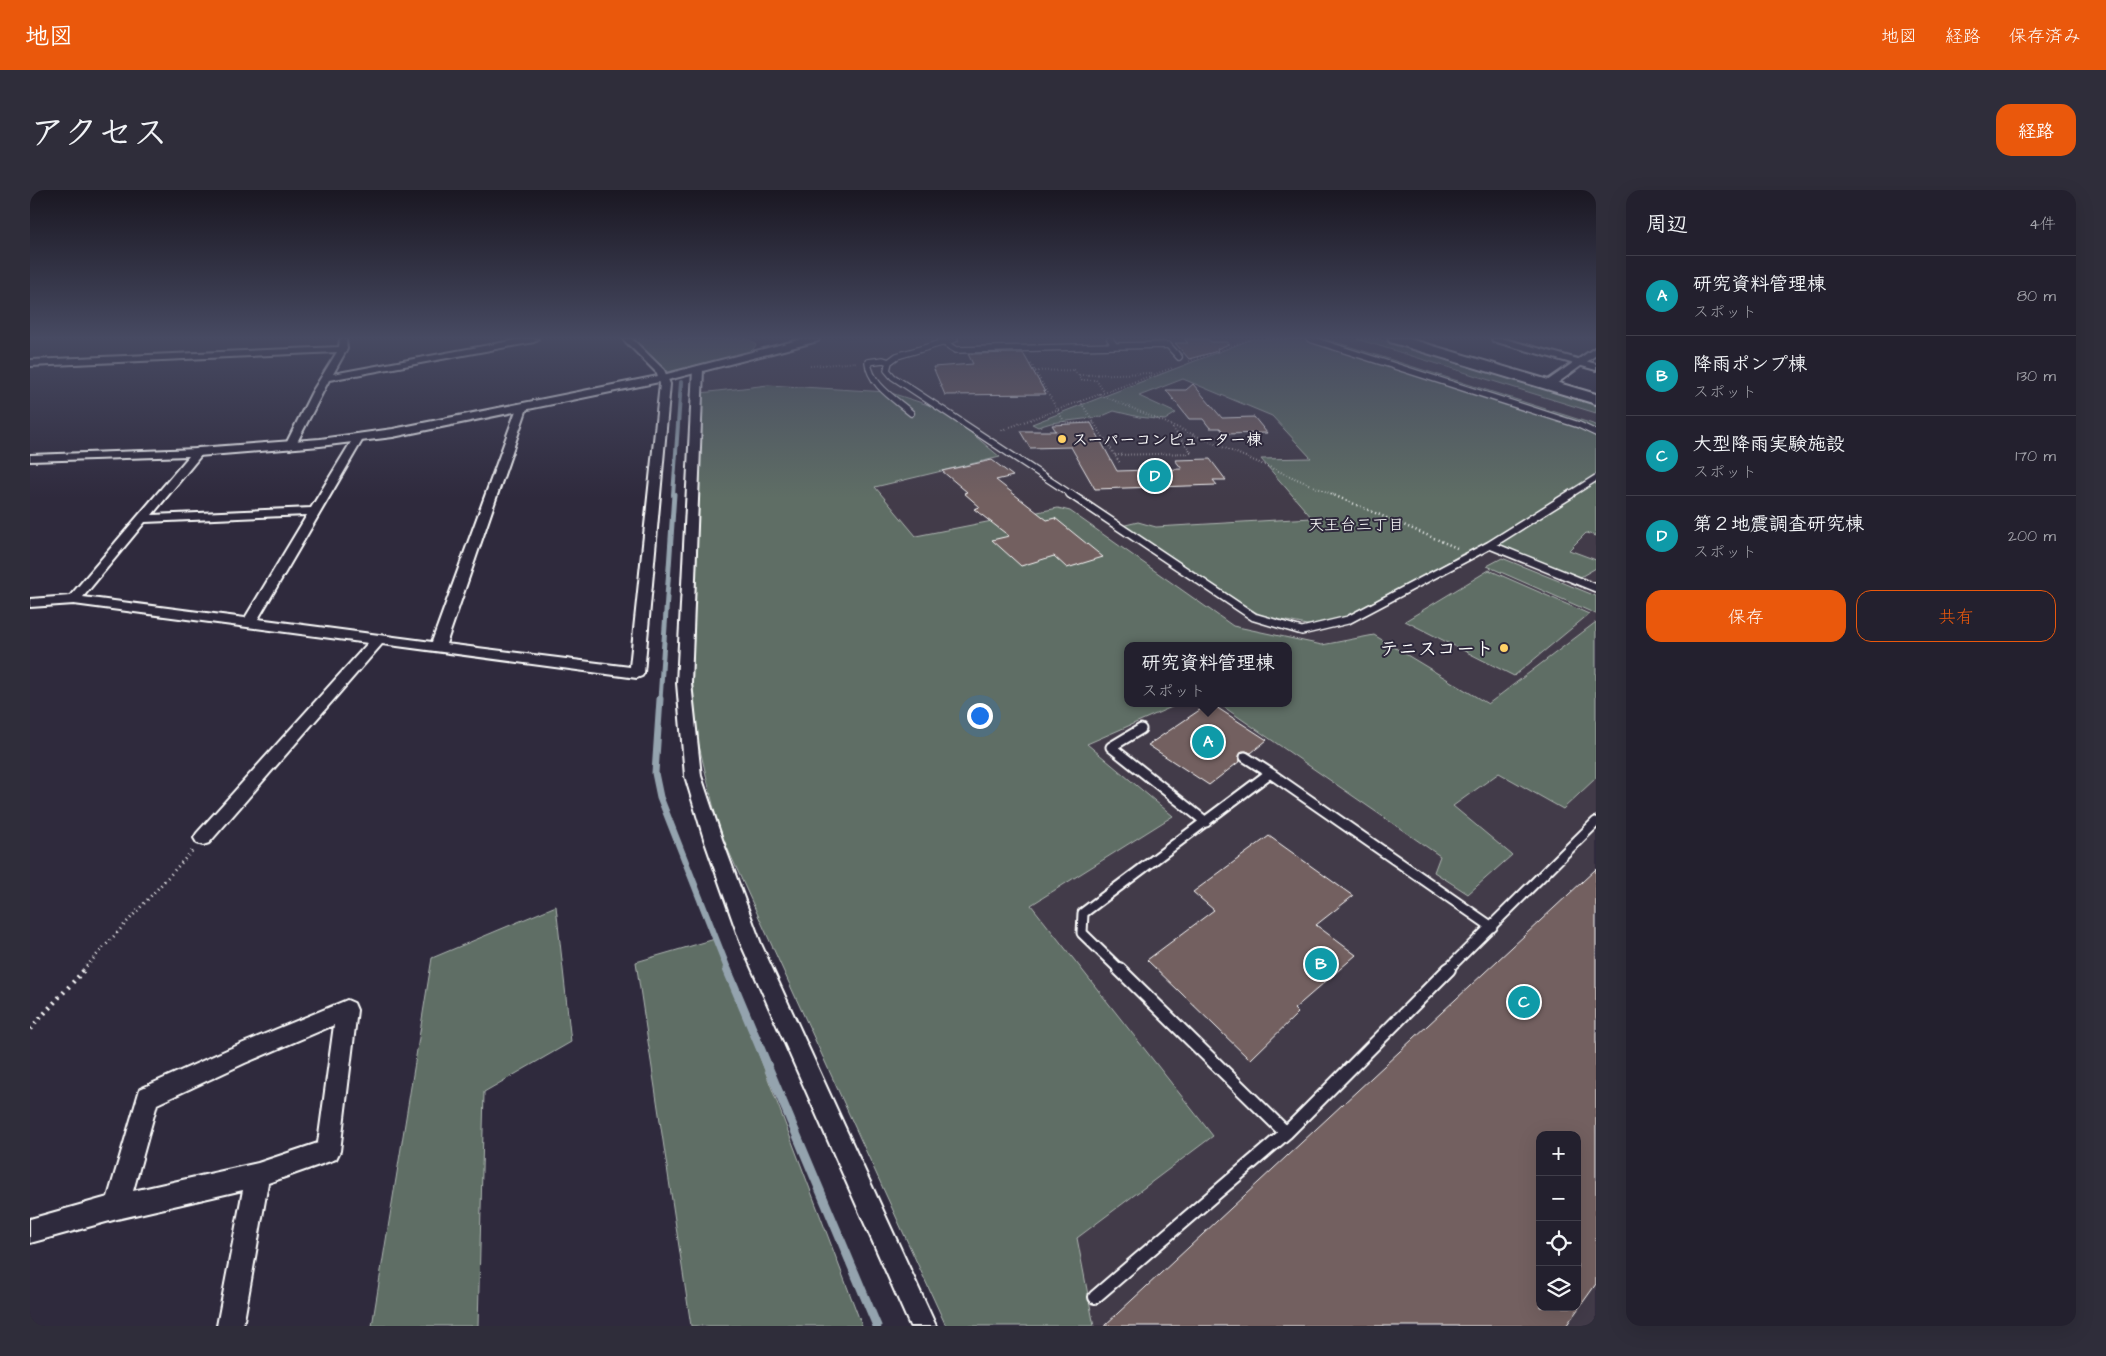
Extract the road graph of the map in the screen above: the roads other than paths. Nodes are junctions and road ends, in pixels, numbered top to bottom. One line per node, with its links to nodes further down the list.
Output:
1 (319, 392): 14 (street)
2 (598, 392): 10 (street)
3 (663, 392): 26 (street)
4 (697, 392): 40 (street)
5 (888, 392): 11 (lane)
6 (915, 392): 20 (lane)
7 (1476, 392): 12 (lane)
8 (1578, 392): 9 (main road)
9 (1596, 399)
10 (522, 408): 13 (street); 26 (street)
11 (911, 413)
12 (1596, 433)
13 (358, 439): 14 (street); 18 (street)
14 (290, 446): 15 (street)
15 (198, 452): 16 (street); 19 (street)
16 (30, 458)
17 (1596, 478): 20 (lane)
18 (315, 511): 19 (street); 24 (street)
19 (141, 519): 22 (street)
20 (1490, 544): 21 (lane)
21 (1596, 588)
22 (74, 600): 23 (street); 24 (street)
23 (30, 603)
24 (248, 624): 25 (street)
25 (378, 639): 26 (street); 32 (street)
26 (438, 646)
27 (1141, 729): 30 (lane)
28 (1245, 757): 29 (lane)
29 (1270, 773): 30 (lane); 33 (lane)
30 (1206, 822): 34 (lane)
31 (1596, 822): 33 (lane)
32 (203, 838)
33 (1492, 927): 34 (lane)
34 (1286, 1133): 38 (lane)
35 (258, 1175): 36 (street); 36 (street); 39 (street)
36 (117, 1207): 37 (street)
37 (30, 1231)
38 (1095, 1297)
39 (230, 1326)
40 (924, 1326)

